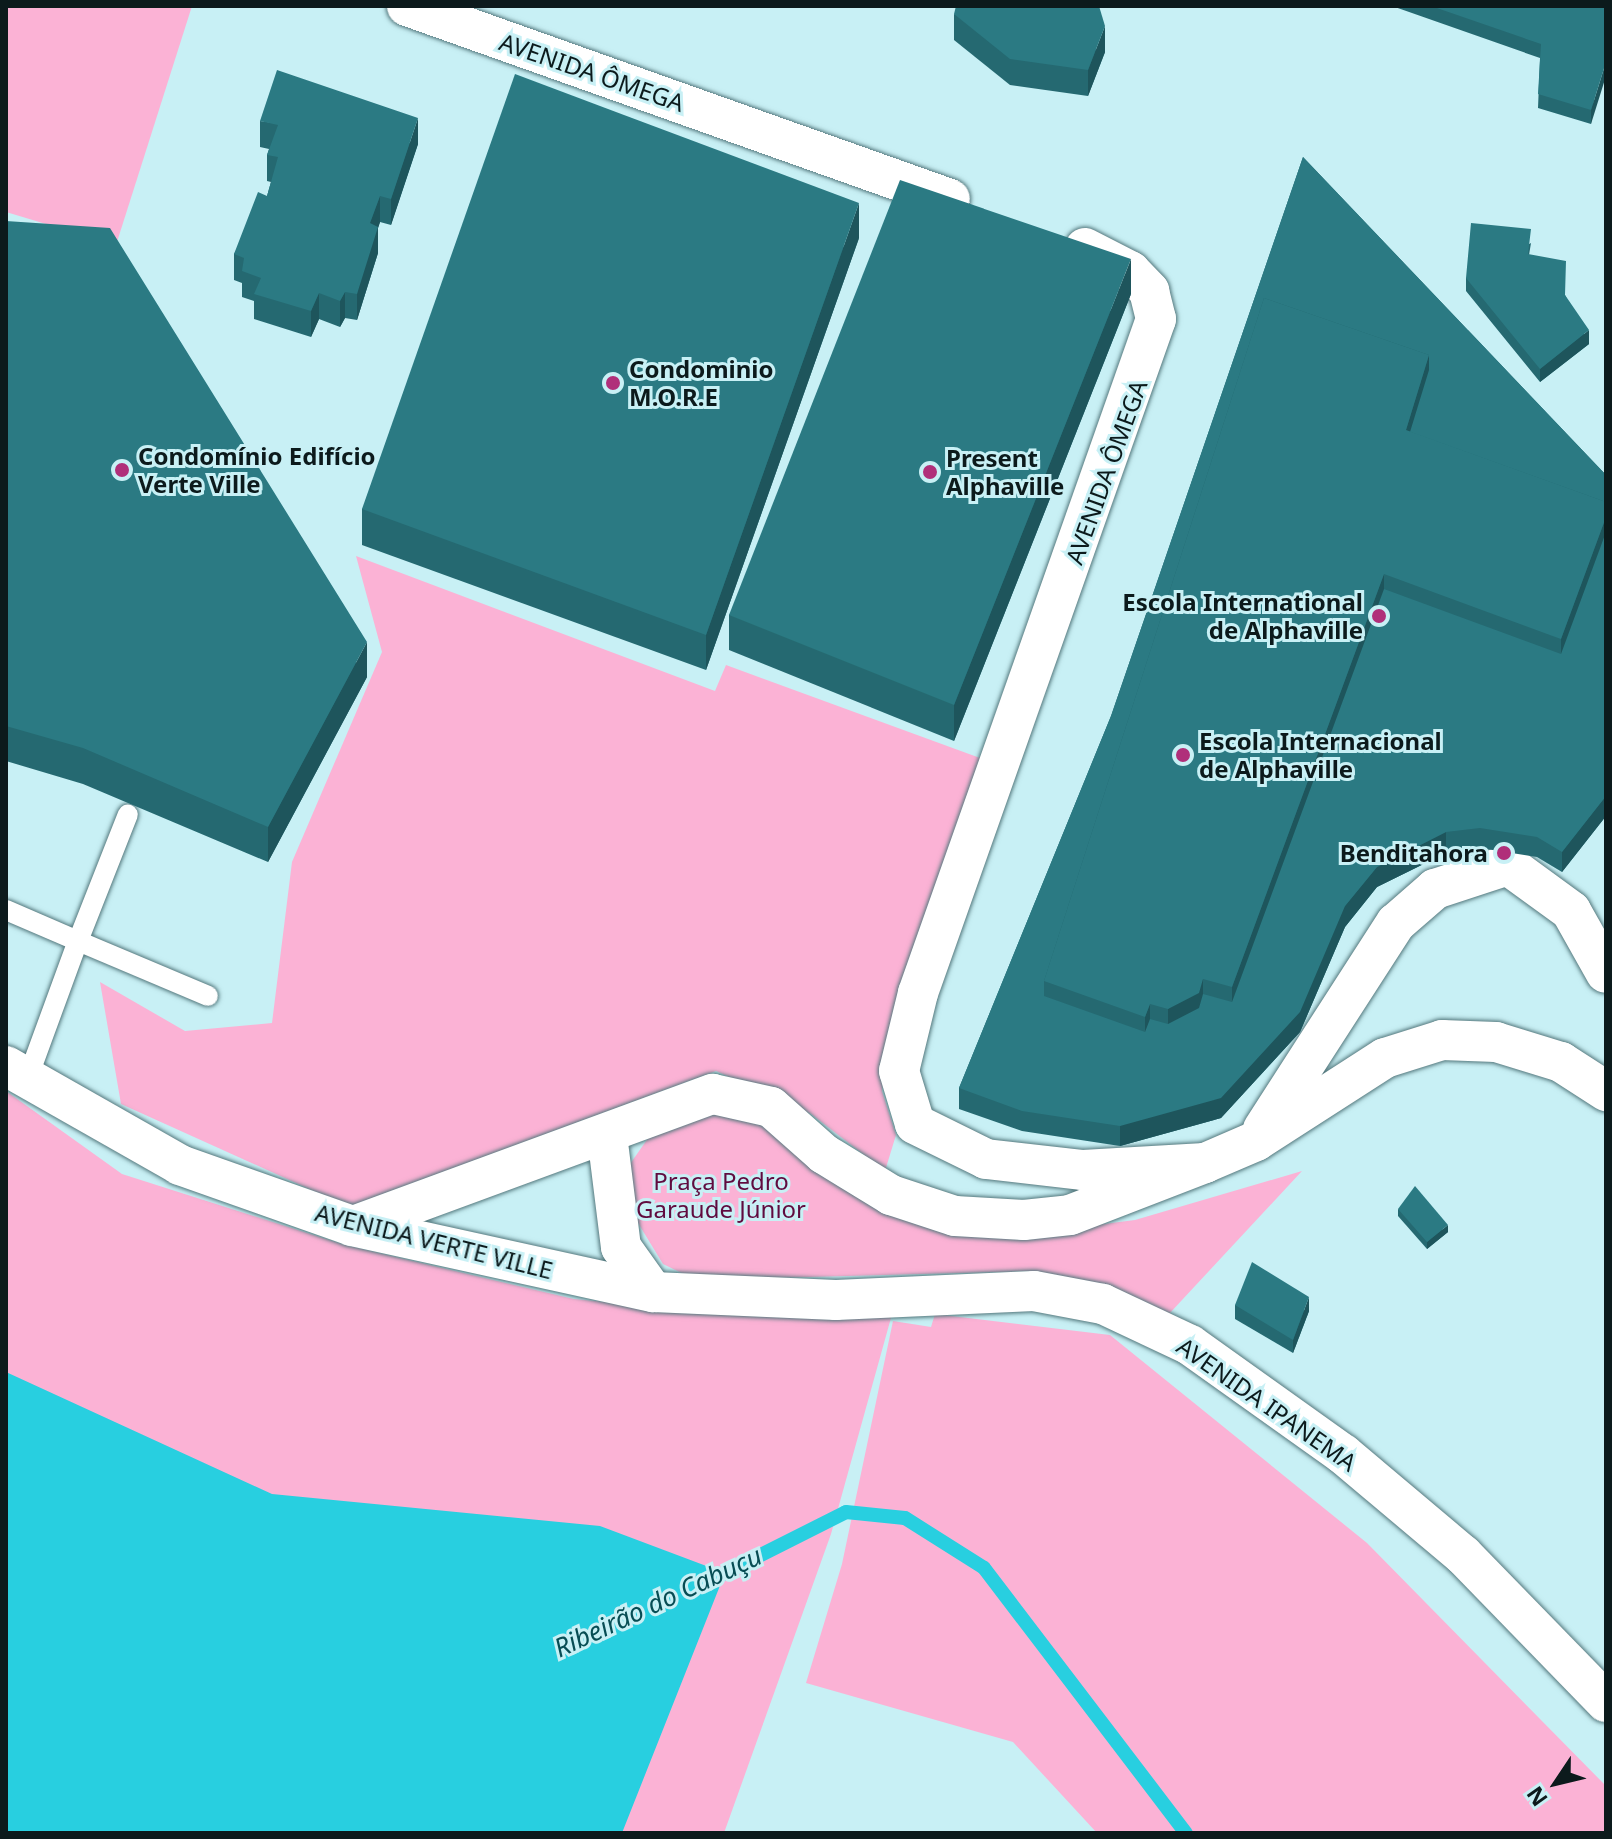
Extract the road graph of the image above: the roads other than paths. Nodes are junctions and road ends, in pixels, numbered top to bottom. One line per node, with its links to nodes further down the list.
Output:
1 (407, 6): 2 (street, AVENIDA ÔMEGA)
2 (985, 211)
3 (1043, 233): 13 (street, AVENIDA ÔMEGA)
4 (128, 814): 6 (lane)
5 (6, 910): 6 (lane)
6 (78, 941): 8 (lane); 9 (lane)
7 (1606, 973): 12 (street)
8 (208, 996)
9 (16, 1073): 14 (street, AVENIDA VERTE VILLE)
10 (1606, 1091): 12 (street)
11 (607, 1135): 13 (street); 14 (street); 15 (street)
12 (1256, 1141): 13 (street)
13 (1205, 1163)
14 (352, 1226): 15 (street, AVENIDA VERTE VILLE)
15 (653, 1292): 16 (street, AVENIDA IPANEMA)
16 (1606, 1702)

